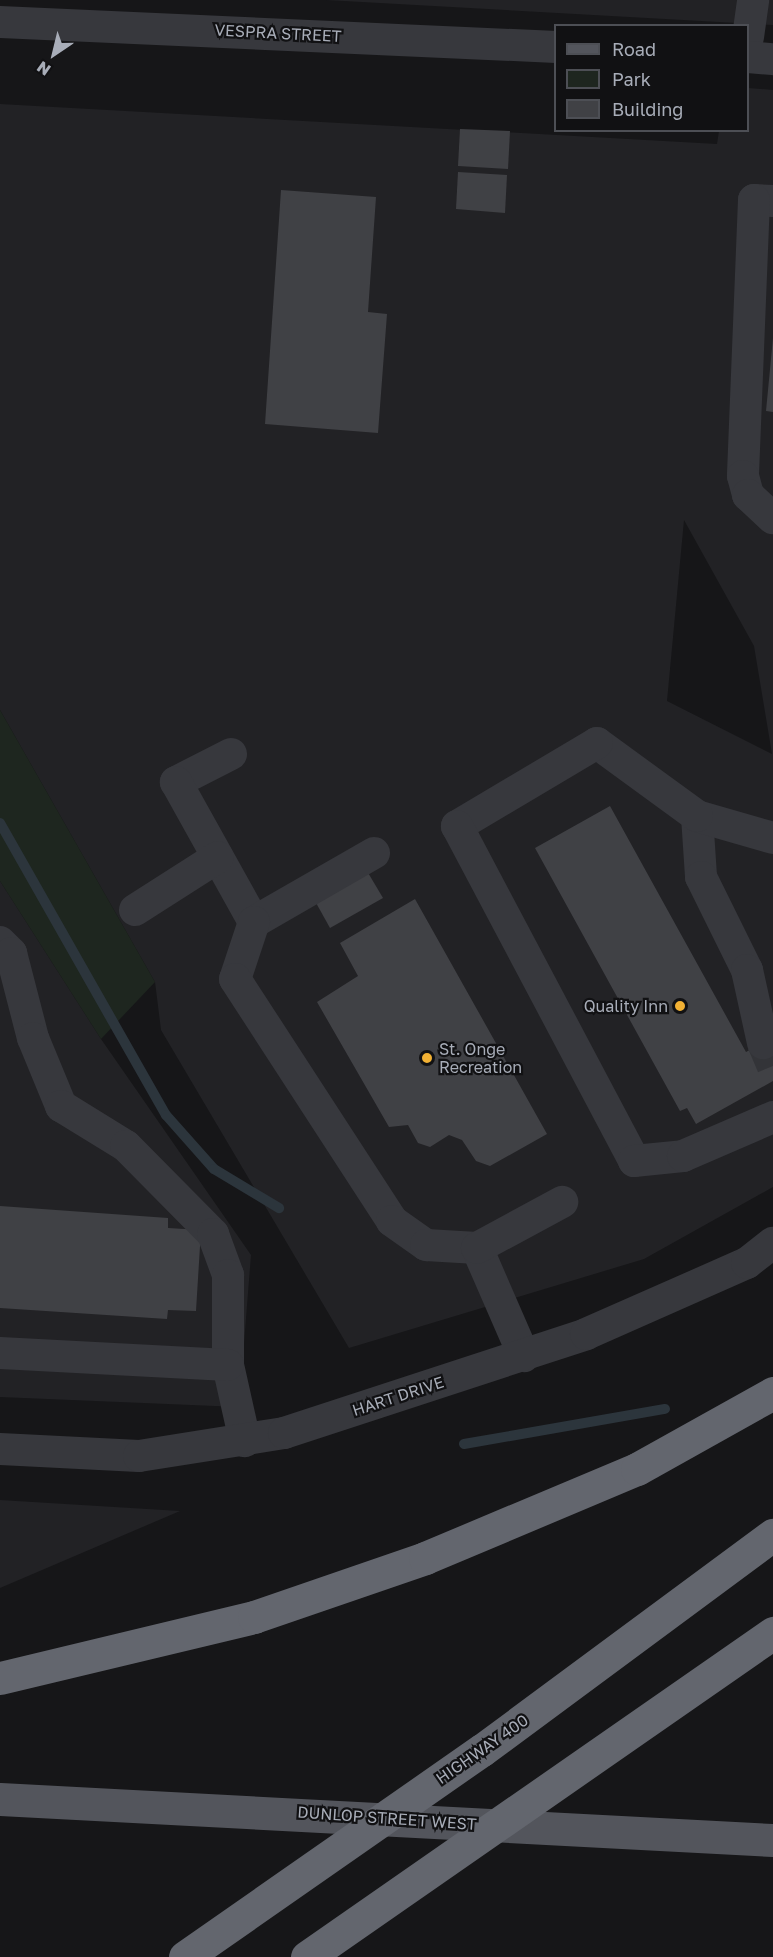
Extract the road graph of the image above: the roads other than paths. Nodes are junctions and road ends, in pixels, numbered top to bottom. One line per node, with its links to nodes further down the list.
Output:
1 (753, 0): 3 (street)
2 (0, 22): 4 (street, VESPRA STREET)
3 (749, 25)
4 (554, 47)
5 (749, 57): 6 (street)
6 (773, 58)
7 (773, 201): 8 (street)
8 (773, 518)
9 (231, 754): 13 (street)
10 (697, 816): 11 (street); 17 (street); 18 (street)
11 (773, 838)
12 (374, 853): 15 (street)
13 (218, 857): 14 (street); 15 (street)
14 (135, 910)
15 (254, 922): 21 (street)
16 (0, 942): 24 (street)
17 (763, 1043)
18 (773, 1117)
19 (561, 1202): 21 (street)
20 (773, 1243): 23 (street, HART DRIVE)
21 (477, 1248): 23 (street)
22 (0, 1353): 24 (street)
23 (524, 1356): 26 (street, HART DRIVE)
24 (228, 1365): 26 (street)
25 (773, 1393): 32 (highway)
26 (245, 1441): 27 (street, HART DRIVE)
27 (0, 1449)
28 (773, 1535): 35 (highway, HIGHWAY 400)
29 (773, 1632): 31 (highway)
30 (773, 1645): 31 (highway)
31 (717, 1675): 36 (highway)
32 (0, 1678)
33 (0, 1799): 34 (main road, DUNLOP STREET WEST)
34 (773, 1840)
35 (185, 1957)
36 (307, 1957)

